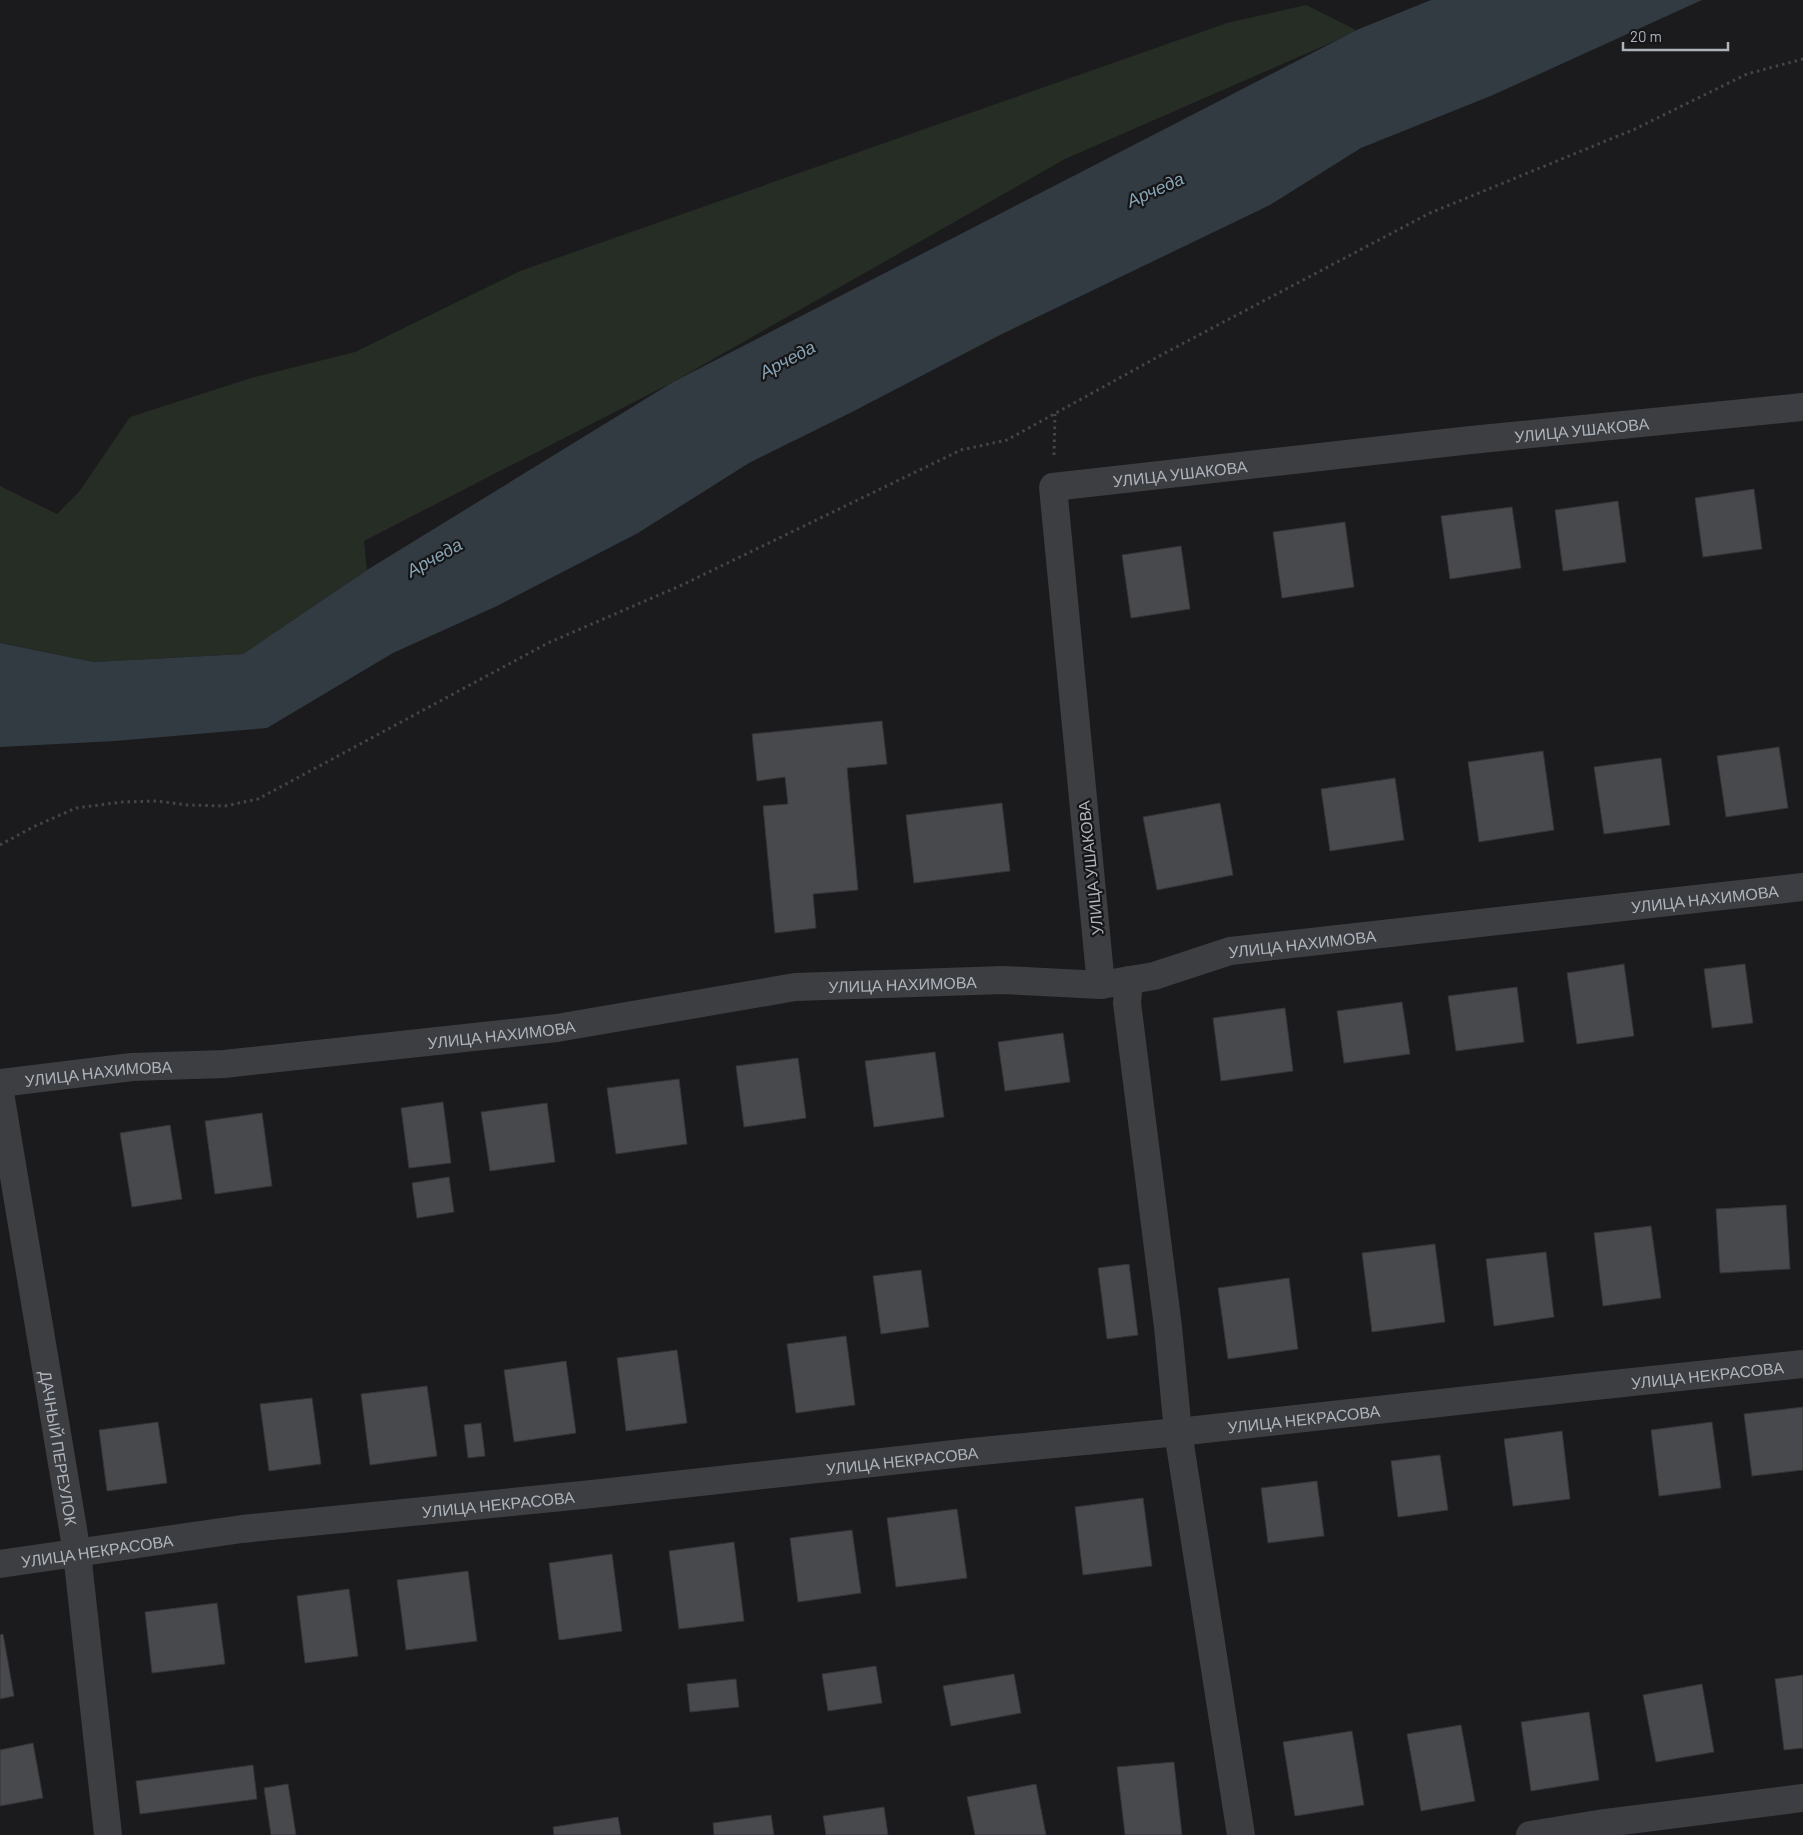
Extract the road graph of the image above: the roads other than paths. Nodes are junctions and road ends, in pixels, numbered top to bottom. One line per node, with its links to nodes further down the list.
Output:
1 (1803, 407): 4 (street, УЛИЦА УШАКОВА)
2 (1803, 888): 3 (street, УЛИЦА НАХИМОВА)
3 (1129, 980): 4 (street, УЛИЦА НАХИМОВА); 8 (street)
4 (1101, 984): 5 (street, УЛИЦА НАХИМОВА)
5 (0, 1083)
6 (0, 1093): 9 (street, ДАЧНЫЙ ПЕРЕУЛОК)
7 (1803, 1364): 8 (street, УЛИЦА НЕКРАСОВА)
8 (1178, 1432): 9 (street, УЛИЦА НЕКРАСОВА); 13 (street)
9 (77, 1553): 10 (street, УЛИЦА НЕКРАСОВА); 12 (street, ДАЧНЫЙ ПЕРЕУЛОК)
10 (0, 1564)
11 (1803, 1798): 14 (street)
12 (108, 1835)
13 (1241, 1835)
14 (1530, 1835)

